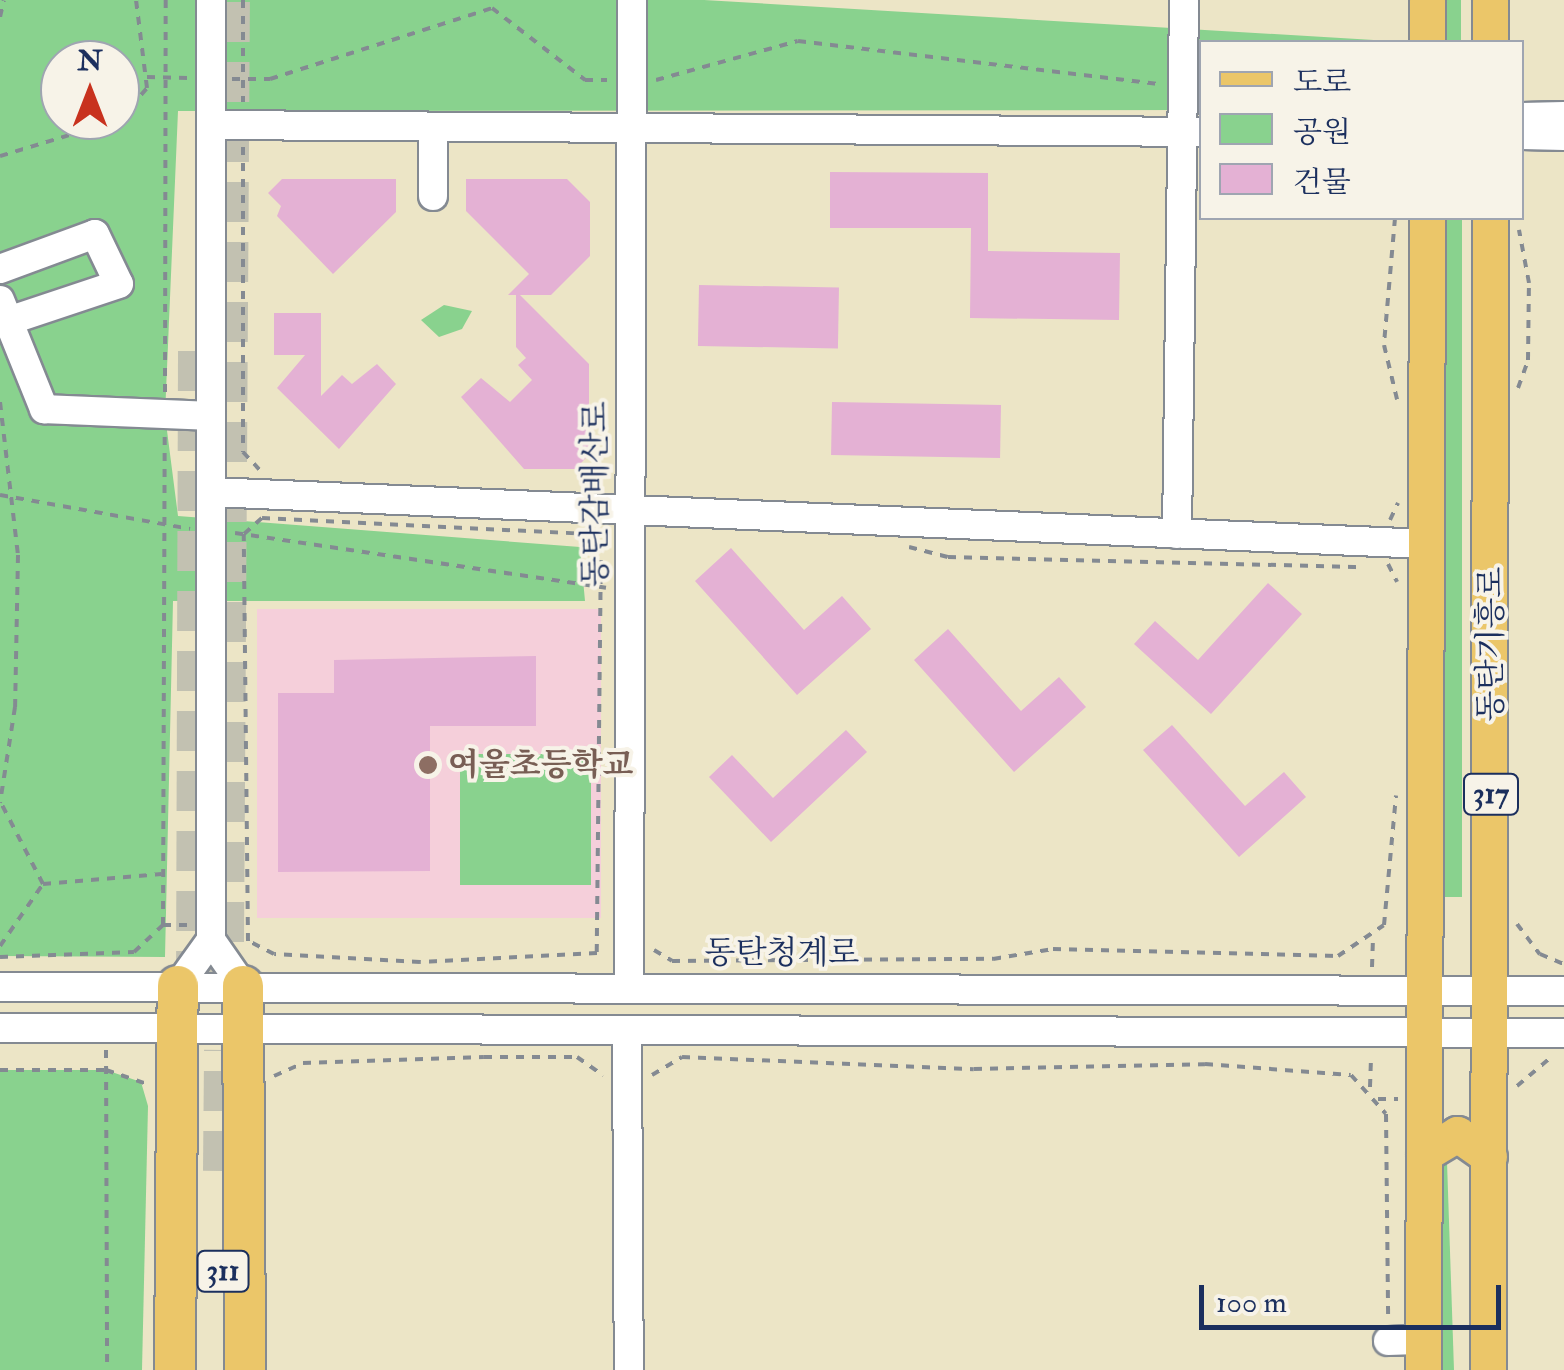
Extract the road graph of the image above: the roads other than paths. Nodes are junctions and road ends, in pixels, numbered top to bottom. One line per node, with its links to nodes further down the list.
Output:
1 (212, 0): 10 (street)
2 (632, 0): 12 (street, 동탄감배산로)
3 (1184, 0): 13 (street)
4 (1426, 0): 6 (main road)
5 (1490, 0): 7 (main road)
6 (1427, 40)
7 (1490, 40)
8 (1564, 116): 9 (street)
9 (1524, 117)
10 (212, 125): 11 (street); 21 (street)
11 (433, 127): 12 (street); 16 (street)
12 (632, 129): 13 (street); 23 (street, 동탄감배산로)
13 (1192, 132): 24 (street)
14 (1524, 135): 15 (street)
15 (1564, 136)
16 (433, 196)
17 (1427, 220): 25 (main road, 동탄기흥로 / 317)
18 (1490, 220): 32 (main road, 동탄기흥로 / 317)
19 (0, 269): 20 (street)
20 (4, 311): 21 (street)
21 (212, 416): 22 (street)
22 (212, 492): 23 (street); 26 (street)
23 (632, 510): 24 (street); 30 (street, 동탄감배산로)
24 (1177, 534): 25 (street)
25 (1426, 544): 31 (main road, 동탄기흥로 / 317)
26 (211, 940): 27 (street); 28 (street)
27 (178, 986): 28 (street, 동탄청계로); 29 (street, 동탄청계로); 35 (highway)
28 (242, 986): 30 (street, 동탄청계로); 36 (highway)
29 (0, 987)
30 (629, 988): 31 (street, 동탄청계로)
31 (1424, 990): 32 (street, 동탄청계로); 38 (main road, 동탄기흥로 / 317)
32 (1490, 990): 33 (street, 동탄청계로); 39 (main road, 동탄기흥로 / 317)
33 (1564, 991)
34 (0, 1028): 35 (street)
35 (178, 1030): 36 (street); 43 (highway)
36 (242, 1030): 37 (street); 43 (highway)
37 (627, 1031): 38 (street); 50 (street)
38 (1424, 1033): 39 (street); 41 (main road, 동탄기흥로 / 317)
39 (1490, 1033): 40 (street); 42 (main road, 동탄기흥로 / 317)
40 (1564, 1033)
41 (1424, 1154): 42 (main road); 45 (main road, 동탄기흥로 / 317)
42 (1489, 1156): 51 (main road, 동탄기흥로 / 317)
43 (211, 1159): 46 (highway); 47 (highway, 311); 48 (highway, 311); 49 (highway)
44 (1388, 1341): 45 (street)
45 (1424, 1355)
46 (175, 1370)
47 (195, 1370)
48 (224, 1370)
49 (245, 1370)
50 (629, 1370)
51 (1488, 1370)

